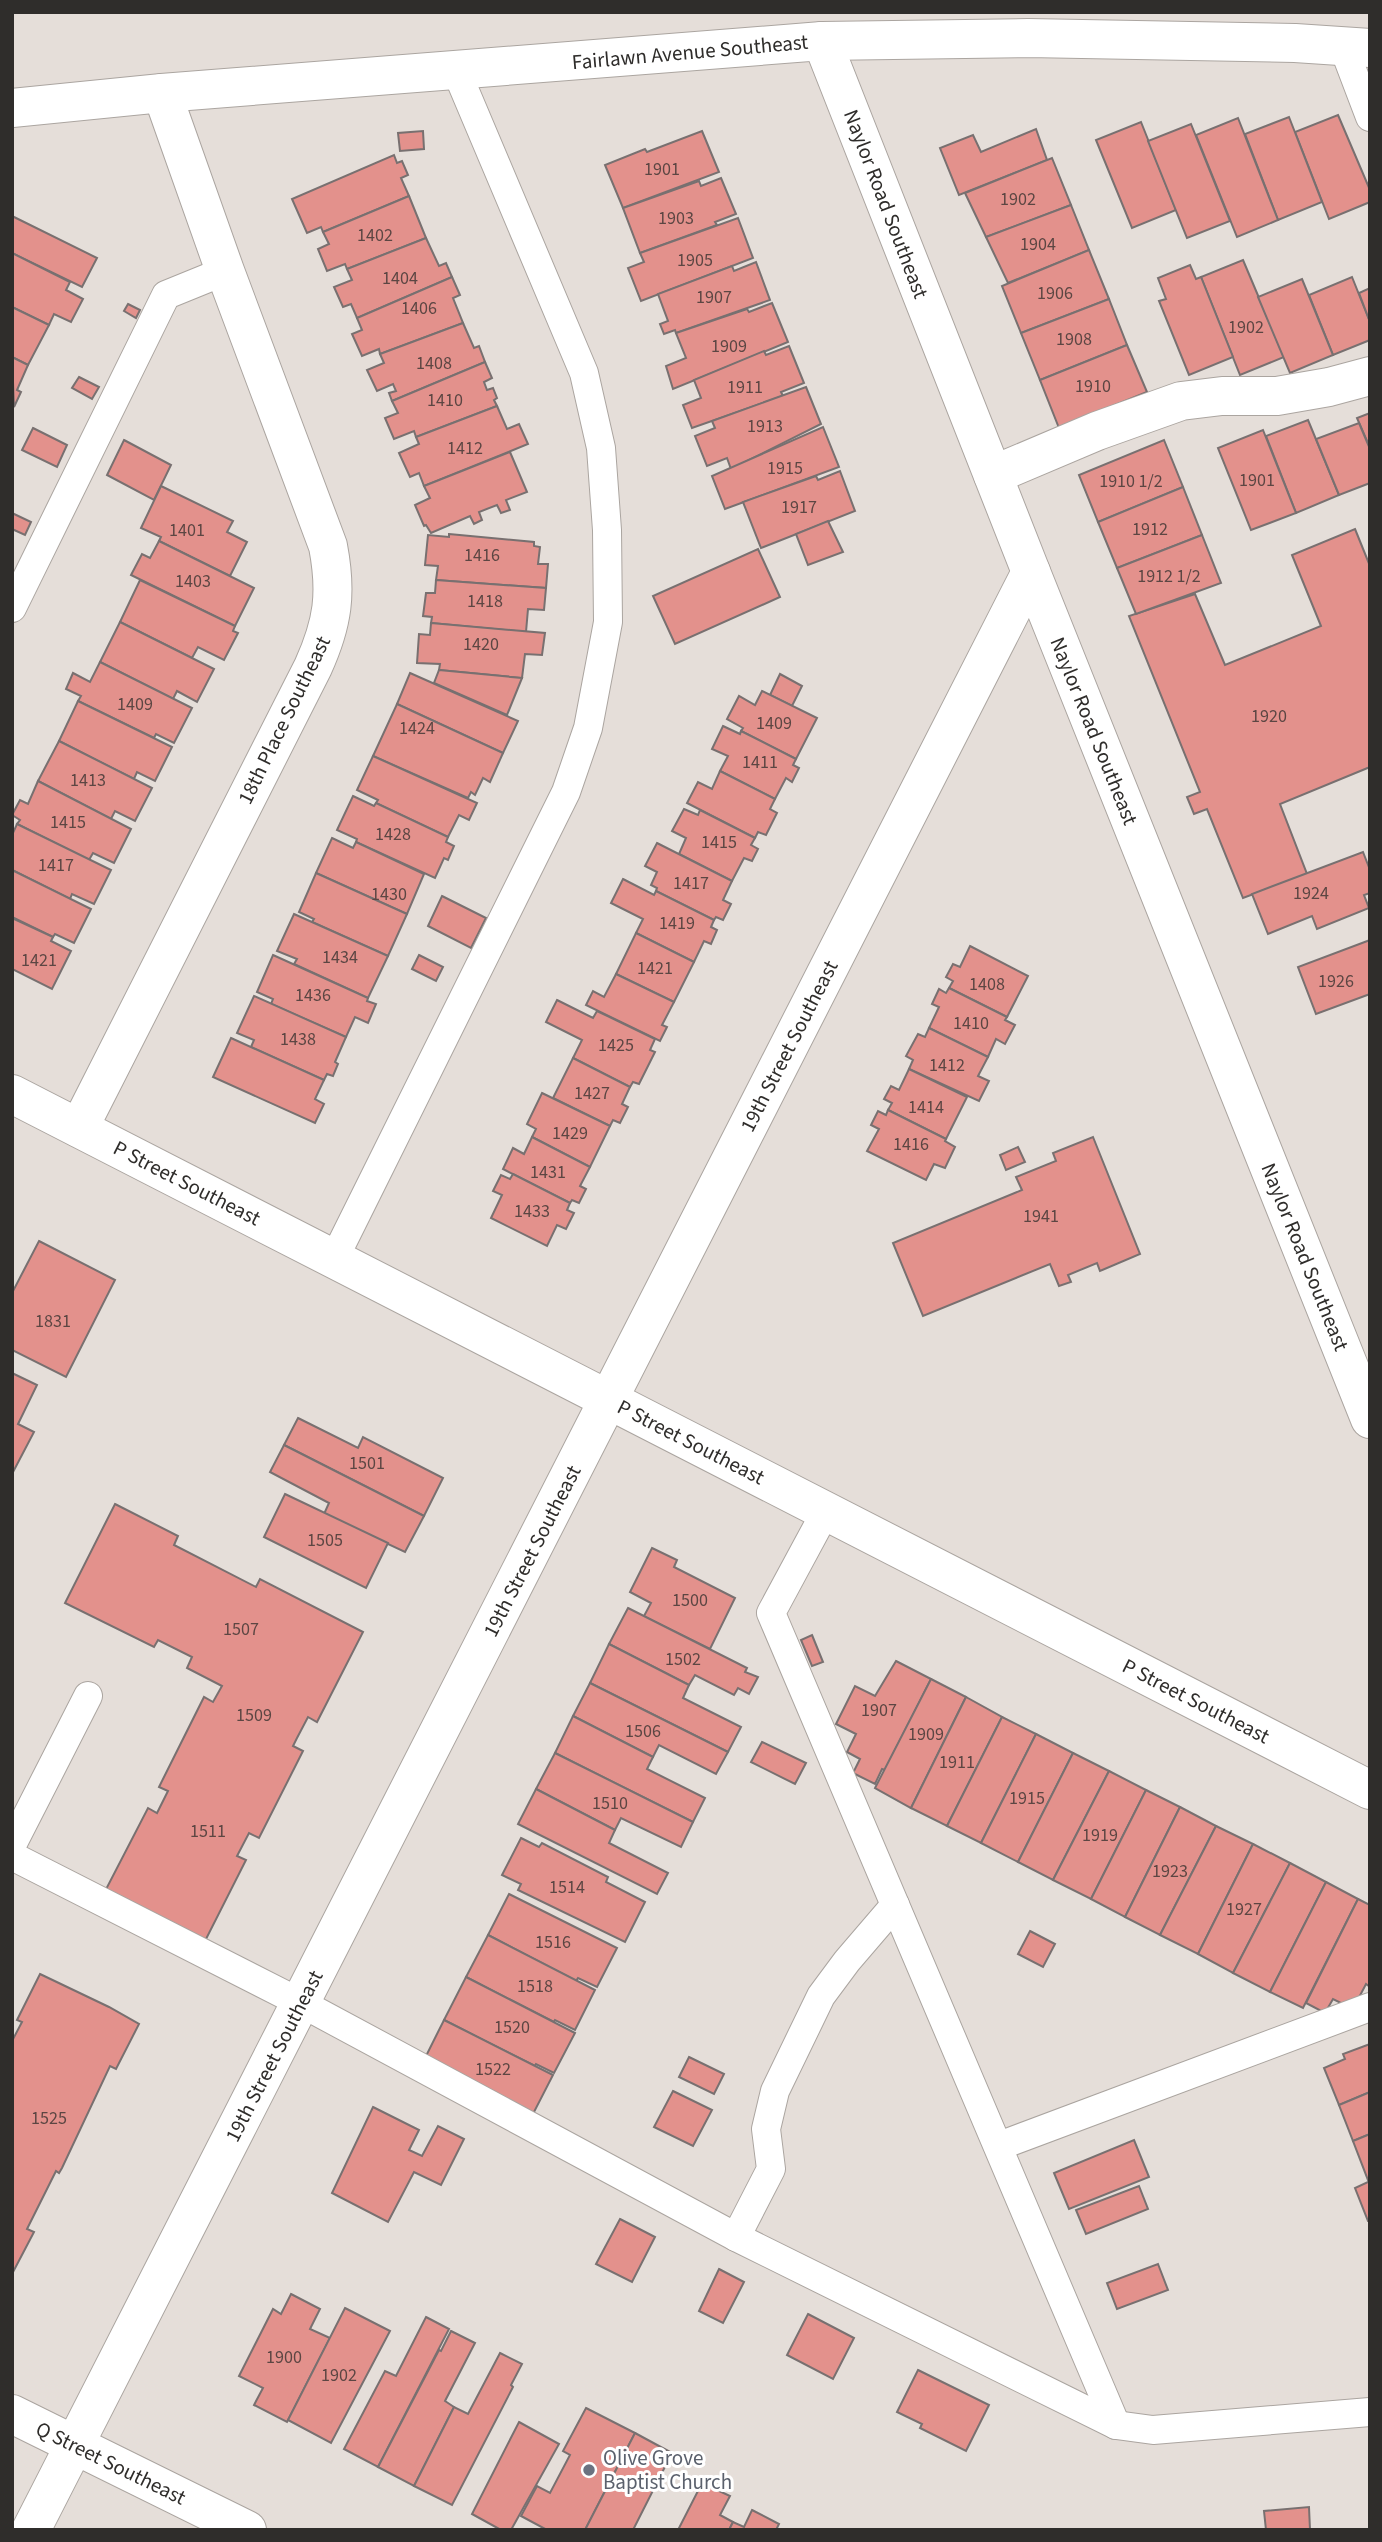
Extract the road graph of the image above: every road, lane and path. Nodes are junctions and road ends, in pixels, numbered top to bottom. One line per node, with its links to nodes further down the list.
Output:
1 (822, 41): 2 (street, Fairlawn Avenue Southeast); 3 (street, Fairlawn Avenue Southeast); 9 (street, Naylor Road Southeast)
2 (1356, 47): 6 (lane)
3 (456, 70): 4 (street, Fairlawn Avenue Southeast); 14 (lane)
4 (162, 93): 5 (street, Fairlawn Avenue Southeast); 7 (street, 18th Place Southeast)
5 (12, 108)
6 (1370, 117)
7 (225, 271): 11 (lane); 13 (street, 18th Place Southeast)
8 (1370, 376): 9 (street)
9 (993, 475): 10 (street, Naylor Road Southeast)
10 (1031, 572): 15 (street, 19th Street Southeast); 16 (street, Naylor Road Southeast)
11 (12, 608)
12 (12, 1094): 13 (street, P Street Southeast)
13 (79, 1128): 14 (street, P Street Southeast)
14 (334, 1259): 15 (street, P Street Southeast)
15 (609, 1399): 17 (street, P Street Southeast); 23 (street, 19th Street Southeast)
16 (1370, 1419)
17 (825, 1511): 19 (street, P Street Southeast); 22 (lane)
18 (88, 1696): 20 (lane)
19 (1370, 1790)
20 (12, 1844)
21 (12, 1856): 23 (lane)
22 (895, 1905): 25 (lane); 26 (lane)
23 (301, 2003): 26 (lane); 30 (street, 19th Street Southeast)
24 (1370, 2007): 25 (lane)
25 (999, 2146): 29 (lane)
26 (736, 2237): 29 (lane)
27 (1370, 2412): 29 (lane)
28 (12, 2414): 30 (street, Q Street Southeast)
29 (1116, 2425)
30 (74, 2446): 31 (street, 19th Street Southeast); 32 (street, Q Street Southeast)
31 (31, 2530)
32 (247, 2530)

